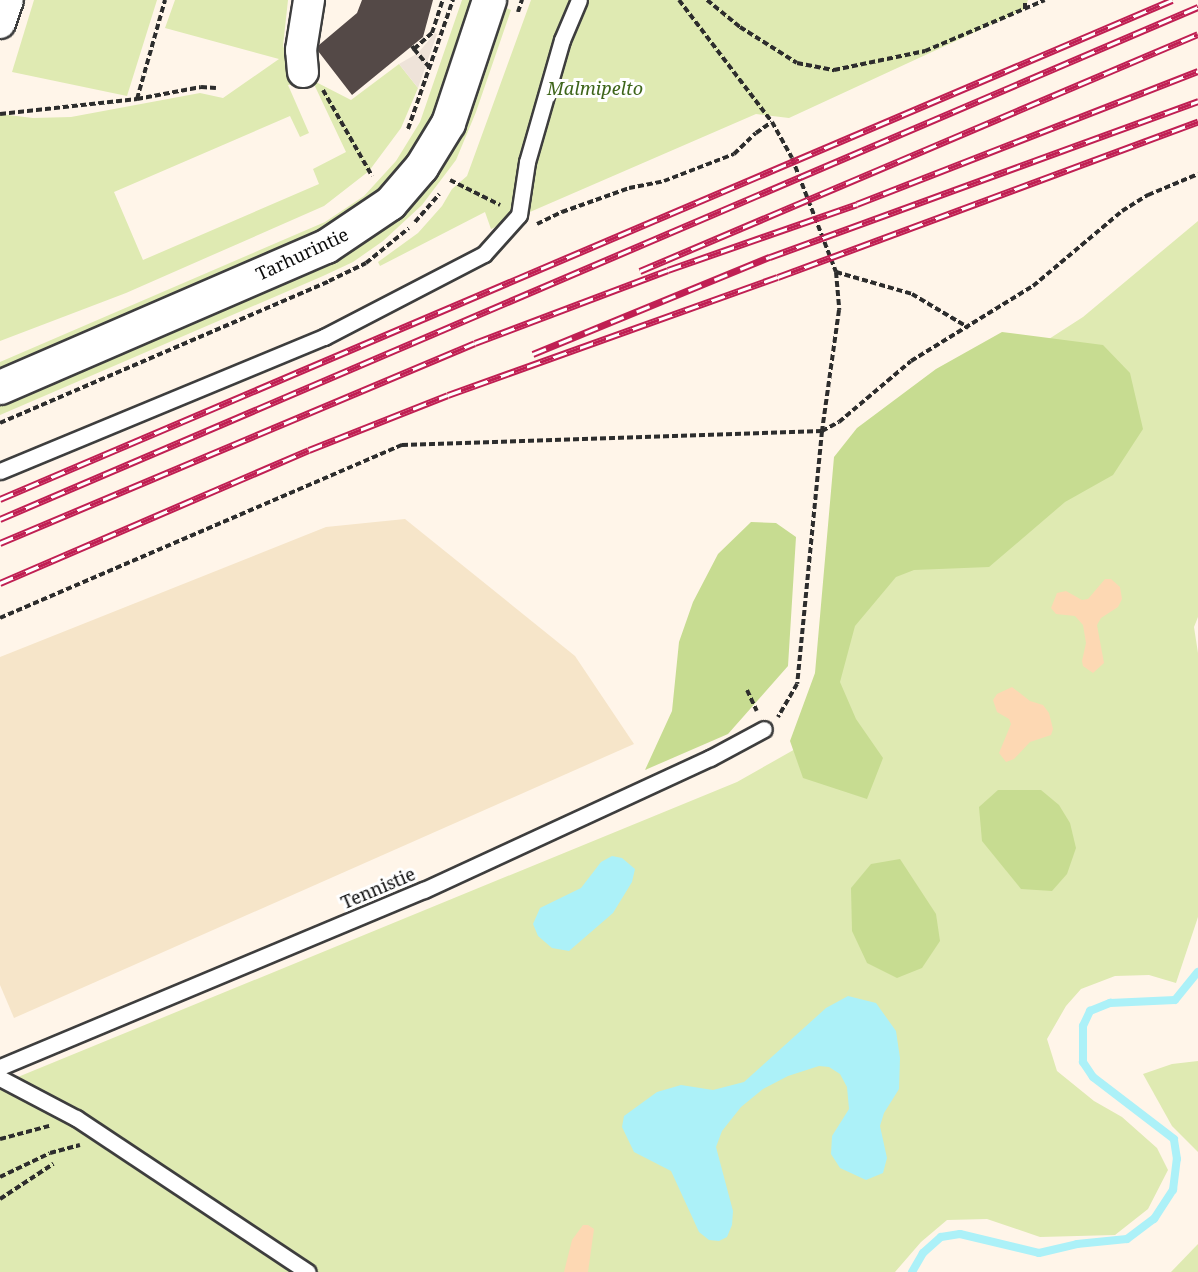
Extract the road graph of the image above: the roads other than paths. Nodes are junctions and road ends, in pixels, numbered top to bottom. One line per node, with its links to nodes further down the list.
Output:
1 (8, 0): 5 (street)
2 (309, 0): 6 (street)
3 (489, 0): 7 (street, Tarhurintie)
4 (579, 0): 8 (lane)
5 (0, 23)
6 (303, 72)
7 (0, 387)
8 (0, 471)
9 (764, 729): 10 (lane, Tennistie)
10 (0, 1067)
11 (0, 1078): 12 (lane)
12 (308, 1272)

